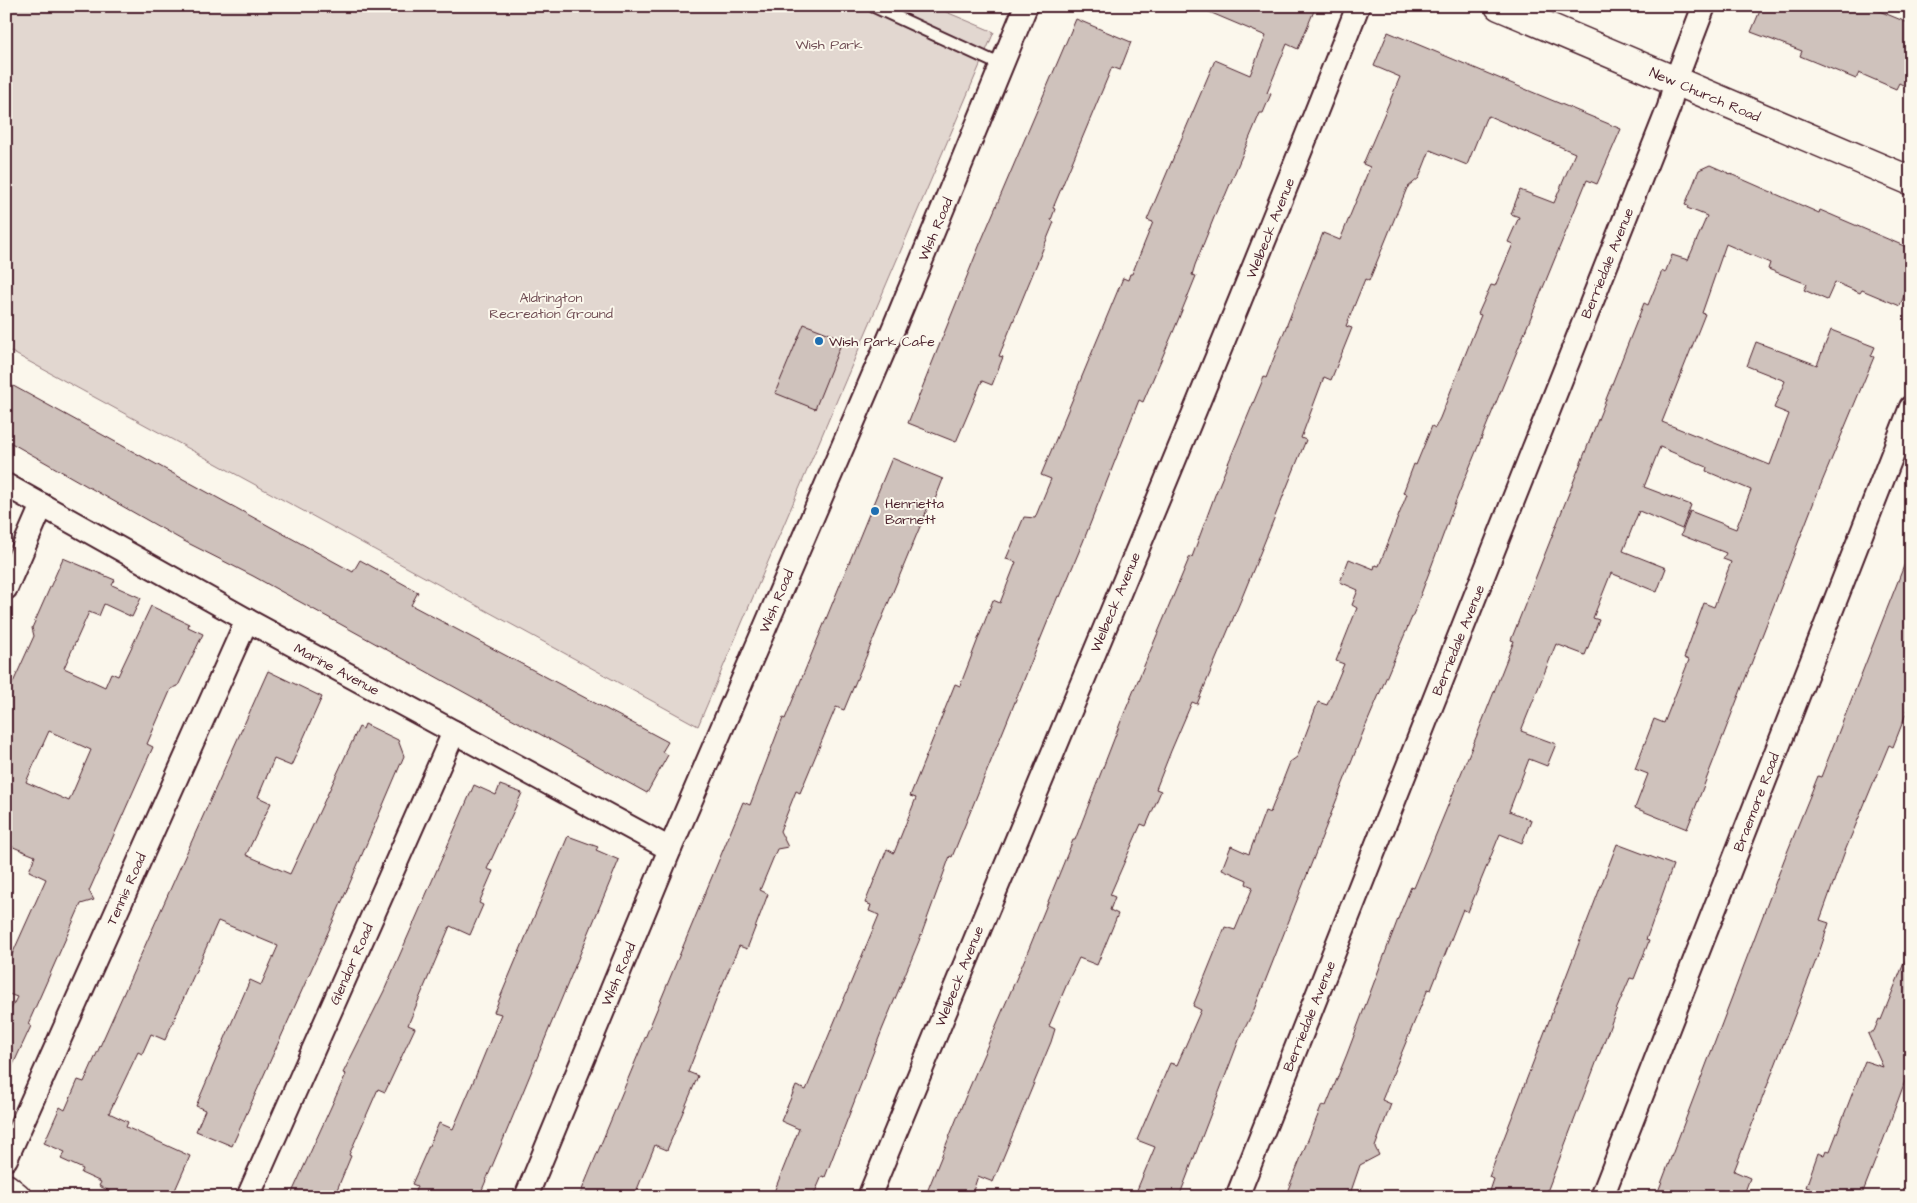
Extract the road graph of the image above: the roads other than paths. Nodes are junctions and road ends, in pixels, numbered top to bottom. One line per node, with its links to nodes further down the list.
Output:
1 (873, 6): 6 (lane)
2 (1026, 6): 6 (street, Wish Road)
3 (1358, 6): 21 (street, Welbeck Avenue)
4 (1499, 6): 7 (main road, New Church Road)
5 (1704, 6): 7 (street, Berriedale Avenue)
6 (1003, 66): 15 (street, Wish Road)
7 (1675, 82): 8 (main road, New Church Road); 22 (street, Berriedale Avenue)
8 (1911, 181)
9 (1911, 407): 23 (street, Braemore Road)
10 (6, 485): 11 (street, Marine Avenue)
11 (42, 505): 12 (street); 13 (street, Marine Avenue)
12 (6, 588)
13 (247, 620): 14 (street, Marine Avenue); 16 (street, Tennis Road)
14 (454, 732): 15 (street, Marine Avenue); 19 (street, Glendor Road)
15 (670, 849): 20 (street, Wish Road)
16 (6, 1159)
17 (6, 1188): 18 (main road)
18 (17, 1197)
19 (248, 1197)
20 (526, 1197)
21 (869, 1197)
22 (1237, 1197)
23 (1602, 1197)

